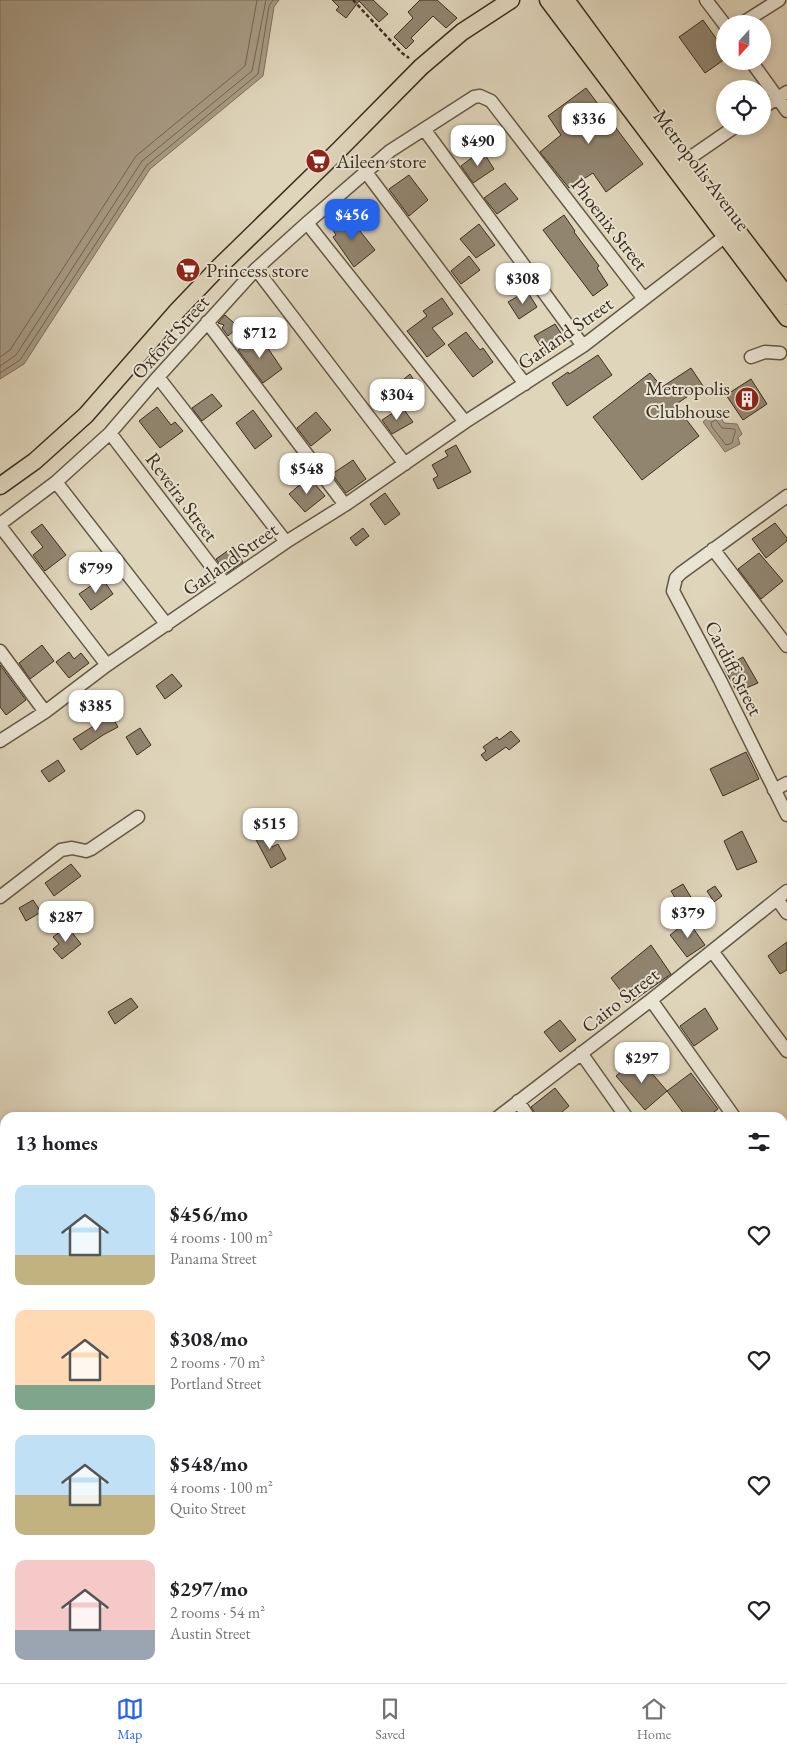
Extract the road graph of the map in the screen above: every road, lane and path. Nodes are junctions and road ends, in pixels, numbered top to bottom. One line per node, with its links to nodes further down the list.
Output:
1 (353, 0): 9 (path)
2 (511, 0): 9 (main road)
3 (548, 0): 17 (main road, Metropolis Avenue)
4 (566, 0): 17 (main road, Metropolis Avenue)
5 (706, 0): 7 (street)
6 (779, 0): 8 (street)
7 (717, 15)
8 (755, 15)
9 (420, 67): 35 (main road)
10 (759, 70): 11 (street)
11 (782, 95): 13 (street); 14 (street)
12 (491, 101): 15 (street, Oxford Street); 23 (street, Phoenix Street)
13 (771, 102)
14 (787, 110)
15 (424, 130): 18 (street, Oxford Street); 26 (street)
16 (723, 135): 17 (street)
17 (680, 165): 20 (main road, Metropolis Avenue)
18 (365, 171): 19 (street, Oxford Street); 30 (street)
19 (307, 223): 21 (street, Oxford Street); 31 (street)
20 (730, 232): 22 (main road, Metropolis Avenue); 23 (street, Garland Street); 24 (main road, Metropolis Avenue)
21 (256, 269): 25 (street, Oxford Street); 33 (street)
22 (787, 296)
23 (644, 299): 26 (street, Garland Street)
24 (787, 318)
25 (207, 322): 29 (street, Oxford Street); 37 (street)
26 (583, 346): 30 (street, Garland Street)
27 (780, 353): 28 (street)
28 (750, 357)
29 (158, 377): 32 (street, Oxford Street); 39 (street)
30 (525, 384): 31 (street, Garland Street)
31 (465, 422): 33 (street, Garland Street)
32 (110, 433): 34 (street, Oxford Street); 41 (street, Reveira Street)
33 (405, 464): 37 (street, Garland Street)
34 (56, 482): 38 (street, Oxford Street); 42 (street)
35 (0, 486)
36 (785, 501): 40 (street)
37 (345, 505): 39 (street, Garland Street)
38 (0, 525): 45 (street)
39 (286, 542): 41 (street, Garland Street)
40 (713, 549): 43 (street); 49 (street, Cardiff Street)
41 (225, 584): 42 (street, Garland Street)
42 (167, 625): 45 (street, Garland Street)
43 (787, 646)
44 (0, 651): 46 (street)
45 (107, 665): 46 (street, Garland Street)
46 (46, 712): 47 (street, Garland Street)
47 (0, 741)
48 (787, 783): 49 (street)
49 (774, 790): 50 (street, Cardiff Street)
50 (787, 815)
51 (138, 816): 53 (street)
52 (782, 895): 54 (street); 55 (street, Cairo Street)
53 (0, 897)
54 (787, 913)
55 (712, 950): 56 (street, Cairo Street); 57 (street)
56 (652, 1000): 58 (street, Cairo Street); 63 (street)
57 (787, 1051)
58 (581, 1053): 59 (street, Cairo Street); 62 (street)
59 (518, 1101): 60 (street, Cairo Street); 61 (street)
60 (504, 1112)
61 (525, 1112)
62 (623, 1112)
63 (731, 1112)

